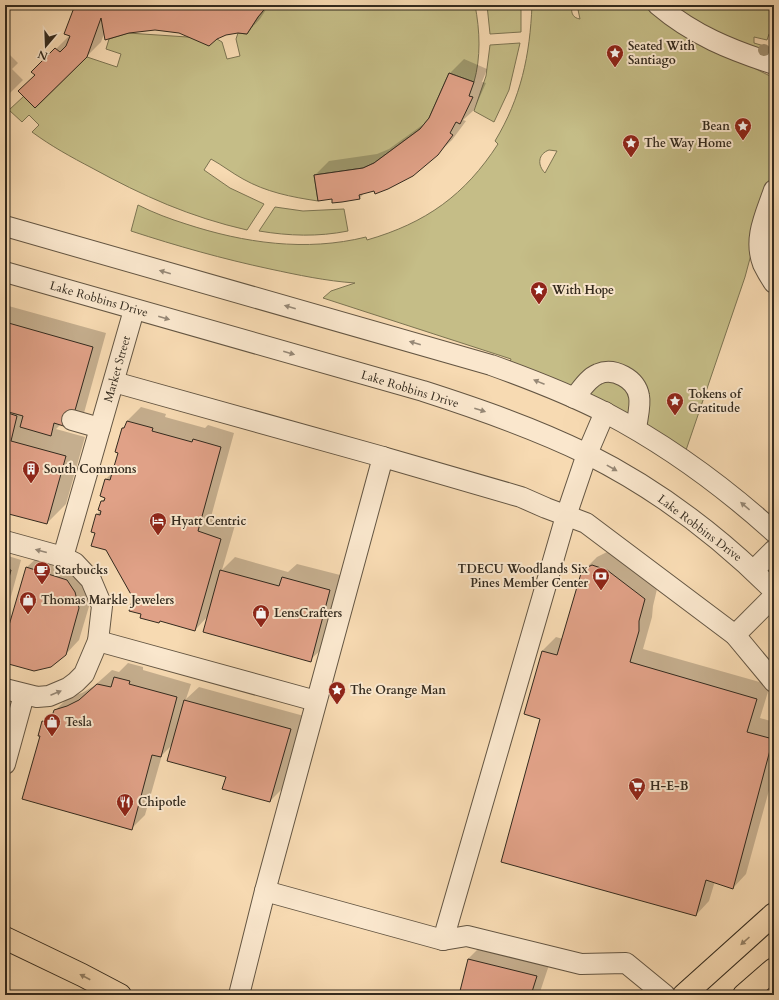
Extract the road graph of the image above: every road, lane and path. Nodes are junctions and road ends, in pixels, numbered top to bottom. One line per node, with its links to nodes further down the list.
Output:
1 (658, 5): 2 (street)
2 (774, 64)
3 (774, 190): 6 (street)
4 (9, 224): 9 (street, one-way to 4)
5 (5, 272): 7 (street, Lake Robbins Drive)
6 (774, 283)
7 (134, 310): 8 (street, Market Street); 14 (street, Lake Robbins Drive, one-way to 14)
8 (114, 382): 12 (street, Market Street); 15 (street)
9 (574, 398): 10 (street); 13 (street)
10 (605, 412): 13 (street); 14 (street)
11 (72, 420): 12 (street)
12 (100, 428): 20 (street, Market Street)
13 (636, 429): 17 (street, one-way to 13)
14 (587, 454): 16 (street); 21 (street, Lake Robbins Drive, one-way to 21)
15 (383, 457): 16 (street); 28 (street)
16 (566, 516): 24 (street); 33 (street)
17 (774, 532)
18 (5, 541): 20 (street, one-way to 18)
19 (774, 550): 21 (street)
20 (63, 557): 25 (street)
21 (754, 570): 22 (street, Lake Robbins Drive)
22 (774, 591)
23 (774, 596): 24 (street)
24 (735, 635): 26 (street)
25 (98, 641): 27 (street, one-way to 25); 28 (street)
26 (774, 682)
27 (14, 692): 29 (street)
28 (316, 701): 30 (street)
29 (5, 764)
30 (265, 891): 33 (street); 36 (street)
31 (774, 914): 38 (main road, one-way to 38)
32 (5, 938): 35 (main road, one-way to 32)
33 (443, 940): 37 (street)
34 (774, 969): 39 (main road)
35 (120, 995)
36 (238, 995)
37 (665, 995)
38 (684, 995)
39 (744, 995)

